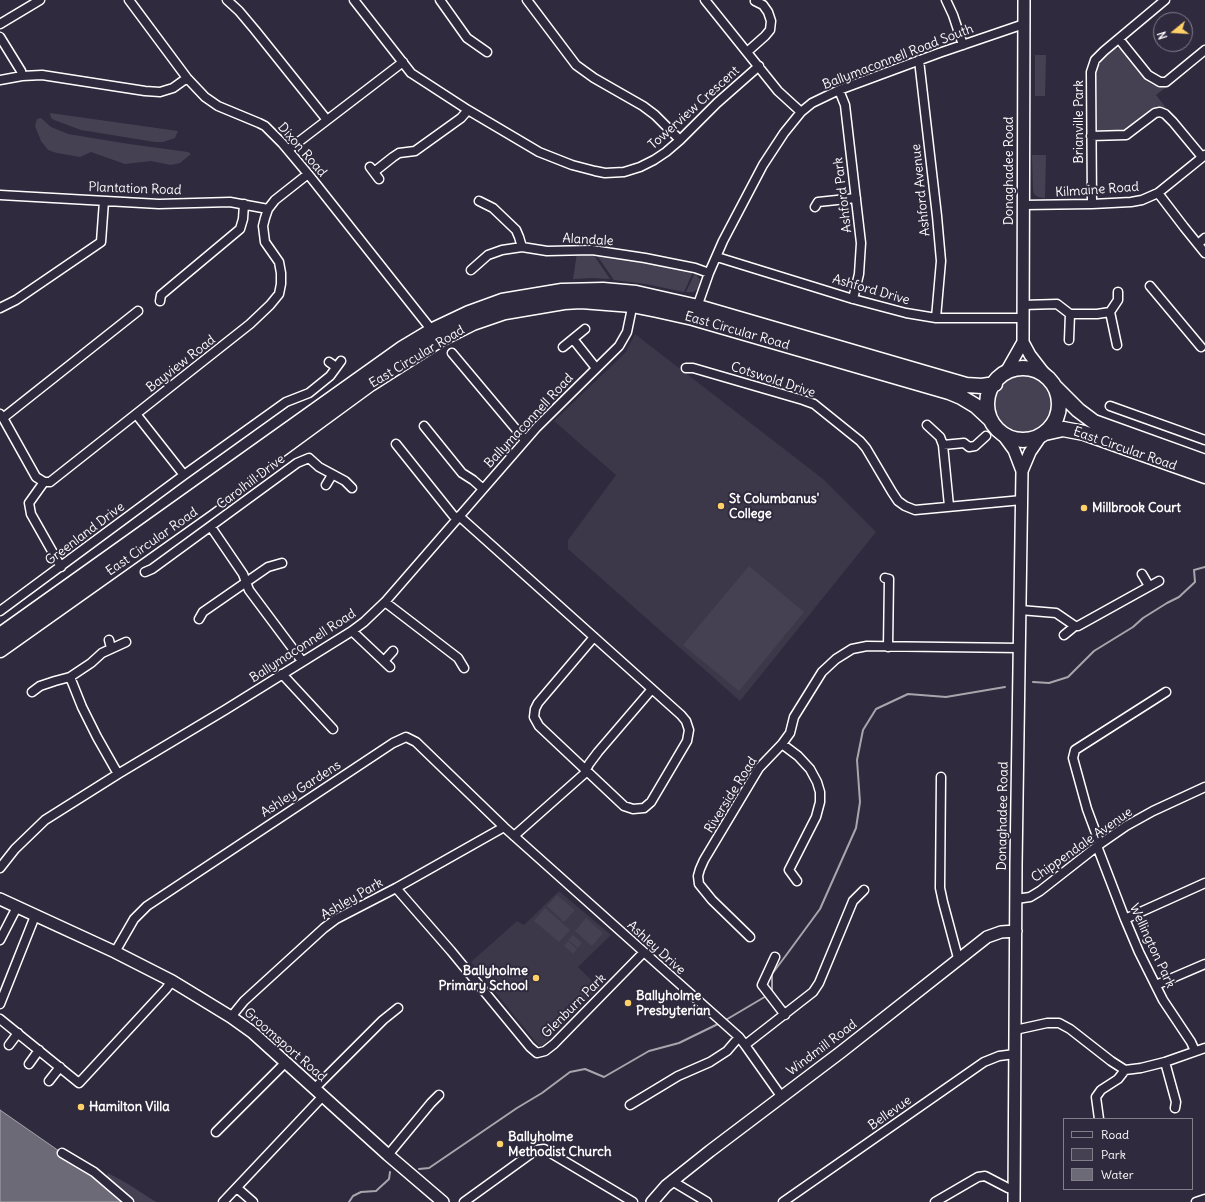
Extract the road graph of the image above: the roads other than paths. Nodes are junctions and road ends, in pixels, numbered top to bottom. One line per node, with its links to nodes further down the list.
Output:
1 (40, 0): 12 (street)
2 (129, 0): 24 (street, Dixon Road)
3 (228, 0): 29 (street)
4 (354, 0): 21 (street, Towerview Crescent)
5 (440, 0): 18 (street)
6 (527, 0): 31 (street)
7 (705, 0): 19 (street)
8 (946, 0): 16 (street)
9 (1024, 0): 13 (main road, Donaghadee Road)
10 (1165, 0): 15 (street, Brianville Park)
11 (755, 1): 19 (street)
12 (0, 24)
13 (1024, 24): 16 (street, Ballymaconnell Road South); 43 (main road, Donaghadee Road)
14 (0, 37): 23 (street)
15 (1119, 39): 17 (street); 30 (street, Brianville Park)
16 (963, 45): 20 (street, Ballymaconnell Road South)
17 (1205, 50)
18 (487, 52)
19 (747, 52): 22 (street)
20 (919, 60): 26 (street, Ballymaconnell Road South); 64 (street, Ashford Avenue)
21 (402, 62): 27 (street, Towerview Crescent); 29 (street)
22 (759, 66): 28 (street); 31 (street, Towerview Crescent)
23 (22, 76): 24 (street); 25 (street)
24 (187, 78): 32 (street, Dixon Road)
25 (0, 80)
26 (839, 90): 28 (street, Ballymaconnell Road South); 38 (street, Ashford Park)
27 (468, 110): 31 (street, Towerview Crescent); 35 (street)
28 (802, 112): 50 (street, Ballymaconnell Road South)
29 (327, 120): 32 (street)
30 (1091, 136): 33 (street); 42 (street, Brianville Park)
31 (680, 140)
32 (288, 150): 34 (street, Dixon Road)
33 (1204, 156): 36 (street, Kilmaine Road)
34 (308, 174): 45 (street, Bayview Road); 67 (street, Dixon Road)
35 (379, 179)
36 (1158, 193): 42 (street, Kilmaine Road); 47 (street)
37 (0, 195): 39 (street, Plantation Road)
38 (856, 198): 44 (street); 55 (street, Ashford Park)
39 (104, 201): 41 (street, Plantation Road); 59 (street)
40 (479, 201): 48 (street)
41 (244, 204): 45 (street, Plantation Road); 57 (street)
42 (1092, 204): 43 (street, Kilmaine Road)
43 (1024, 205): 58 (main road, Donaghadee Road)
44 (815, 207)
45 (268, 210): 82 (street, Bayview Road)
46 (1205, 238): 47 (street)
47 (1198, 244): 49 (street)
48 (522, 247): 51 (street, Alandale); 52 (street, Alandale)
49 (1205, 253)
50 (717, 257): 52 (street, Ballymaconnell Road South); 55 (street, Ashford Drive)
51 (471, 270)
52 (709, 273): 61 (street, Ballymaconnell Road South)
53 (1150, 286): 73 (street)
54 (1118, 292): 62 (street)
55 (853, 298): 64 (street, Ashford Drive)
56 (634, 299): 61 (highway, East Circular Road); 67 (highway, East Circular Road); 76 (street, Ballymaconnell Road)
57 (160, 301)
58 (1023, 306): 63 (street); 65 (main road, Donaghadee Road)
59 (0, 308)
60 (138, 311): 83 (street)
61 (695, 312): 80 (highway, East Circular Road); 84 (highway, East Circular Road)
62 (1110, 312): 63 (street); 71 (street)
63 (1070, 314): 69 (street)
64 (936, 318): 65 (street, Ashford Drive)
65 (1023, 318): 70 (main road, Donaghadee Road)
66 (585, 329): 68 (street)
67 (436, 335): 121 (highway, East Circular Road); 129 (highway, East Circular Road)
68 (573, 339): 72 (street); 76 (street)
69 (1069, 340)
70 (1023, 342): 78 (main road, Donaghadee Road); 79 (main road)
71 (1117, 345)
72 (563, 347)
73 (1200, 348)
74 (452, 352): 90 (street)
75 (335, 364): 96 (street, Greenland Drive)
76 (596, 368): 90 (street, Ballymaconnell Road)
77 (686, 368): 104 (street, Cotswold Drive)
78 (1006, 372): 79 (highway); 80 (highway)
79 (1050, 381): 88 (highway); 94 (highway, East Circular Road)
80 (995, 384): 84 (highway)
81 (1110, 406): 91 (street)
82 (136, 414): 96 (street); 99 (street, Bayview Road)
83 (2, 416): 99 (street)
84 (990, 419): 87 (highway)
85 (926, 425): 93 (street)
86 (424, 426): 102 (street)
87 (1003, 435): 88 (highway); 95 (main road, Donaghadee Road)
88 (1043, 435): 95 (main road); 98 (highway, East Circular Road)
89 (986, 436): 93 (street)
90 (525, 440): 102 (street, Ballymaconnell Road)
91 (1205, 440)
92 (396, 444): 105 (street)
93 (943, 445): 104 (street)
94 (1205, 462)
95 (1022, 471): 103 (main road, Donaghadee Road)
96 (184, 475): 108 (street, Greenland Drive)
97 (332, 475): 100 (street); 101 (street, Carolhill Drive); 106 (street, Carolhill Drive)
98 (1205, 476)
99 (44, 482): 108 (street)
100 (326, 485)
101 (352, 488)
102 (482, 488): 105 (street, Ballymaconnell Road)
103 (1022, 500): 104 (street, Cotswold Drive); 116 (main road, Donaghadee Road)
104 (949, 506)
105 (458, 518): 115 (street, Ballymaconnell Road); 123 (street)
106 (211, 527): 109 (street, Carolhill Drive); 113 (street)
107 (282, 563): 113 (street)
108 (61, 566): 117 (street, Greenland Drive)
109 (145, 572)
110 (1142, 574): 114 (street)
111 (885, 578): 126 (street)
112 (1159, 581): 114 (street)
113 (246, 582): 118 (street); 132 (street)
114 (1149, 586): 119 (street)
115 (385, 602): 120 (street, Ballymaconnell Road); 134 (street)
116 (1020, 610): 119 (street); 128 (main road, Donaghadee Road)
117 (0, 611)
118 (199, 619)
119 (1075, 626): 122 (street)
120 (352, 631): 131 (street); 132 (street, Ballymaconnell Road)
121 (0, 635)
122 (1064, 635)
123 (594, 637): 137 (street); 142 (street)
124 (109, 640): 127 (street)
125 (126, 642): 127 (street)
126 (888, 647): 128 (street, Riverside Road); 141 (street, Riverside Road)
127 (111, 648): 136 (street)
128 (1020, 648): 155 (main road, Donaghadee Road)
129 (0, 650)
130 (393, 651): 131 (street)
131 (384, 660): 133 (street)
132 (302, 661): 135 (street, Ballymaconnell Road)
133 (390, 667)
134 (464, 668)
135 (282, 674): 140 (street); 143 (street, Ballymaconnell Road)
136 (70, 677): 138 (street); 143 (street)
137 (652, 689): 142 (street); 142 (street)
138 (32, 692)
139 (1166, 692): 148 (street, Wellington Park)
140 (332, 729)
141 (782, 744): 150 (street); 160 (street, Riverside Road)
142 (587, 767): 147 (street)
143 (118, 774): 149 (street, Ballymaconnell Road)
144 (941, 777): 165 (street)
145 (1205, 787): 148 (street, Chippendale Avenue)
146 (504, 827): 147 (street, Ashley Drive); 152 (street, Ashley Park); 162 (street, Ashley Gardens)
147 (514, 836): 163 (street, Ashley Drive)
148 (1098, 845): 155 (street, Chippendale Avenue); 158 (street, Wellington Park)
149 (0, 868)
150 (797, 881)
151 (1205, 883): 158 (street)
152 (396, 888): 163 (street, Glenburn Park); 172 (street, Ashley Park)
153 (864, 890): 171 (street)
154 (0, 899): 156 (main road, Groomsport Road)
155 (1016, 899): 159 (main road, Donaghadee Road)
156 (17, 907): 157 (main road, Groomsport Road); 161 (street)
157 (35, 916): 162 (main road, Groomsport Road); 169 (street)
158 (1125, 919): 168 (street, Wellington Park)
159 (1016, 931): 165 (main road, Windmill Road); 174 (main road, Donaghadee Road)
160 (750, 937)
161 (0, 940)
162 (114, 952): 167 (main road, Groomsport Road)
163 (643, 953): 176 (street, Ashley Drive)
164 (774, 957): 171 (street)
165 (958, 958): 191 (main road, Windmill Road)
166 (1205, 964): 168 (street)
167 (172, 981): 172 (main road, Groomsport Road); 186 (street)
168 (1156, 986): 181 (street, Wellington Park)
169 (0, 1004)
170 (398, 1008): 189 (street)
171 (785, 1015): 178 (street)
172 (231, 1017): 183 (main road, Groomsport Road)
173 (0, 1019): 175 (street)
174 (1015, 1030): 182 (main road, Donaghadee Road); 187 (street)
175 (18, 1033): 177 (street); 180 (street)
176 (738, 1037): 178 (street, Ashley Drive); 192 (street)
177 (8, 1045)
178 (746, 1045): 191 (street, Ashley Drive)
179 (1205, 1048): 181 (street)
180 (39, 1050): 185 (street); 186 (street)
181 (1195, 1052): 184 (street)
182 (1015, 1054): 200 (main road, Donaghadee Road); 210 (street, Bellevue)
183 (286, 1062): 189 (main road, Groomsport Road); 195 (street)
184 (1165, 1062): 187 (street); 193 (street)
185 (29, 1064)
186 (60, 1067): 188 (street)
187 (1125, 1070): 194 (street)
188 (49, 1080)
189 (319, 1092): 197 (main road, Groomsport Road); 199 (street)
190 (439, 1095): 197 (street)
191 (782, 1096): 198 (main road, Windmill Road)
192 (630, 1105)
193 (1175, 1108)
194 (1099, 1118)
195 (216, 1132)
196 (62, 1152): 202 (street)
197 (388, 1155): 205 (main road, Groomsport Road)
198 (672, 1181): 208 (main road, Windmill Road); 209 (street)
199 (237, 1188): 203 (street); 204 (street)
200 (1014, 1189): 211 (street); 212 (main road, Donaghadee Road)
201 (1205, 1200): 213 (street)
202 (128, 1202)
203 (223, 1202)
204 (253, 1202)
205 (442, 1202)
206 (464, 1202): 207 (street)
207 (633, 1202)
208 (652, 1202)
209 (707, 1202)
210 (783, 1202)
211 (935, 1202)
212 (1014, 1202)
213 (1196, 1202)

